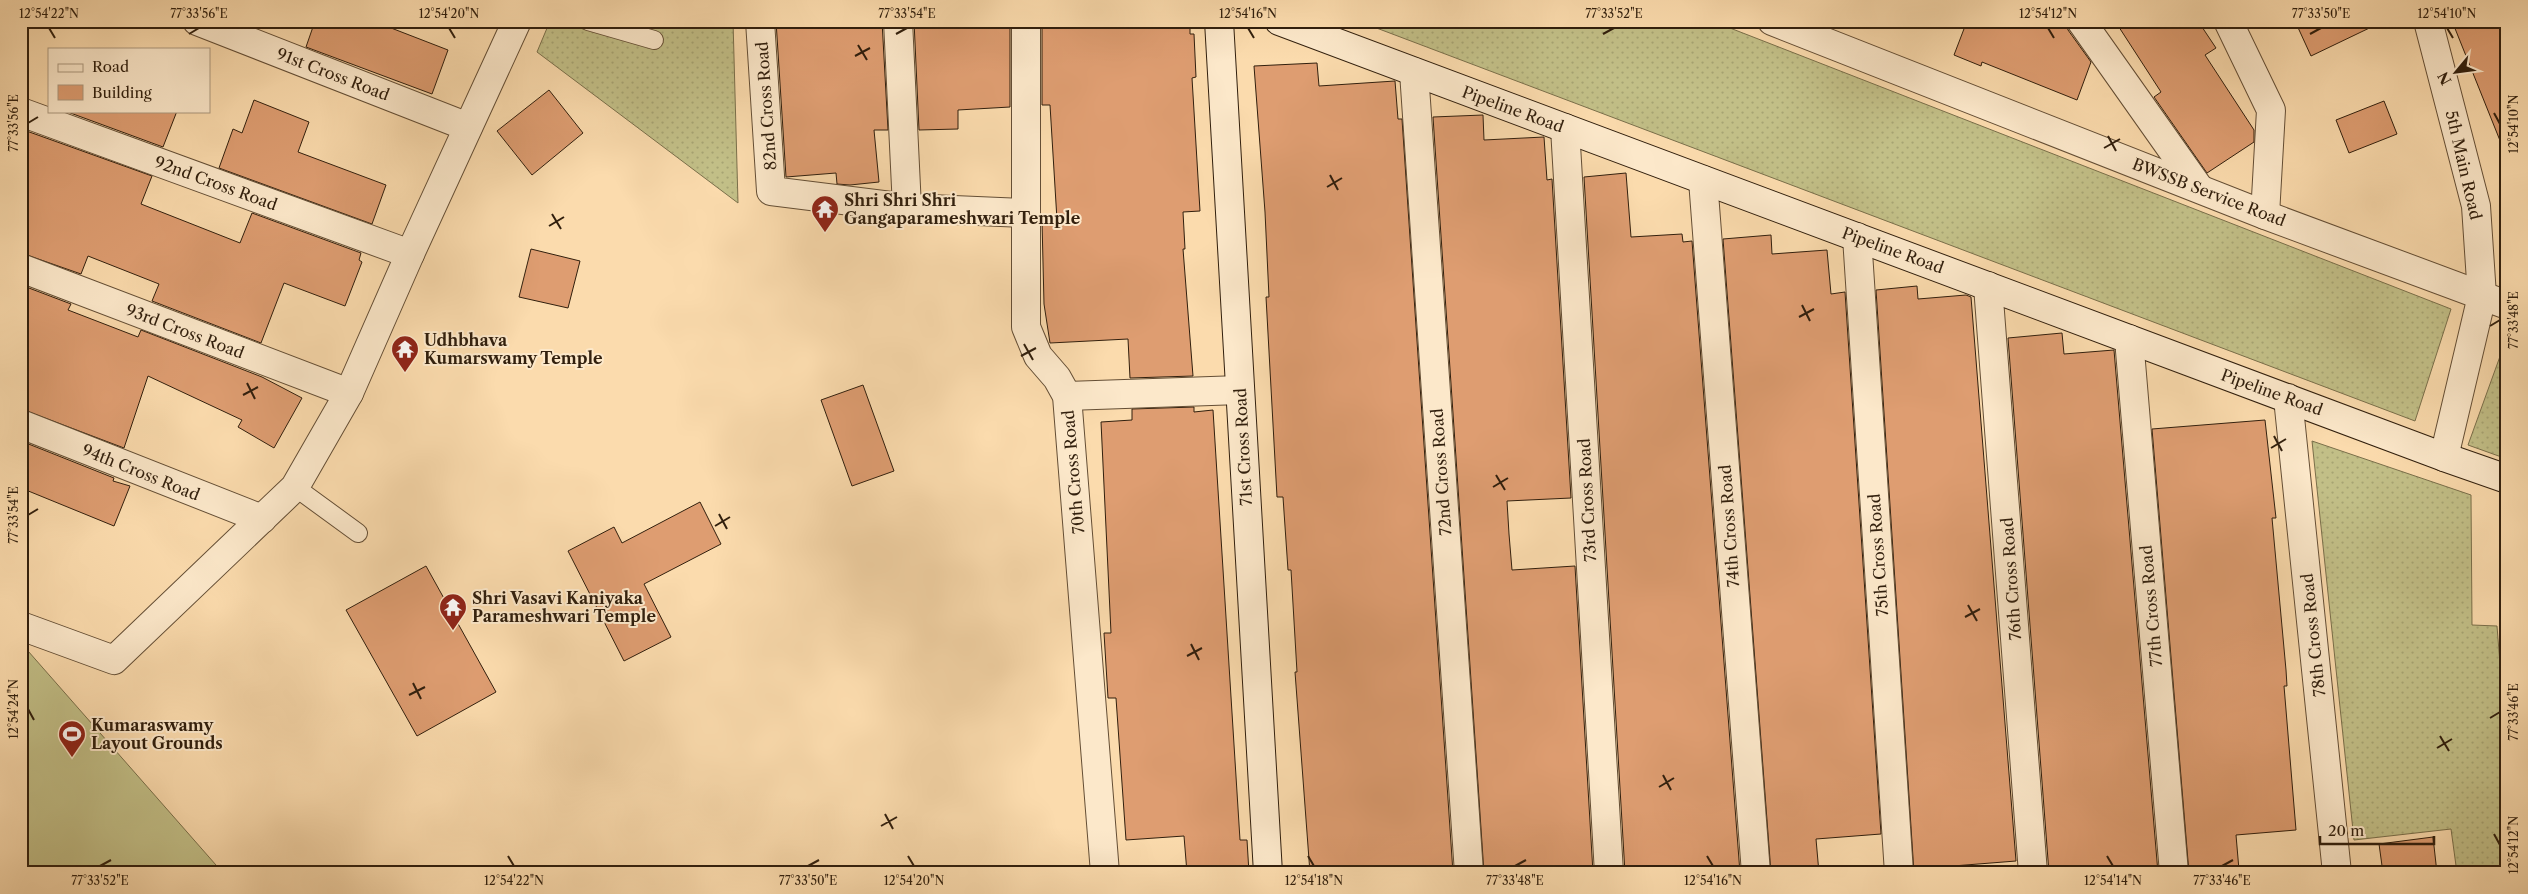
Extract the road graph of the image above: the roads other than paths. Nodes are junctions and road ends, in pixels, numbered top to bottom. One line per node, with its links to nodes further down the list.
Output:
1 (197, 21): 16 (street, 91st Cross Road)
2 (517, 21): 16 (street)
3 (588, 21): 13 (lane)
4 (760, 21): 20 (street, 82nd Cross Road)
5 (898, 21): 20 (street)
6 (1026, 21): 21 (street, 70th Cross Road)
7 (1219, 21): 29 (street, 71st Cross Road)
8 (1278, 21): 14 (street, Pipeline Road)
9 (1772, 21): 19 (street, BWSSB Service Road)
10 (2081, 21): 19 (street)
11 (2228, 21): 22 (street)
12 (2428, 21): 27 (street, 5th Main Road)
13 (654, 40)
14 (1414, 72): 17 (street, Pipeline Road); 42 (street, 72nd Cross Road)
15 (21, 112): 24 (street, 92nd Cross Road)
16 (468, 127): 24 (street)
17 (1565, 128): 18 (street, Pipeline Road); 43 (street, 73rd Cross Road)
18 (1703, 180): 23 (street, Pipeline Road); 44 (street, 74th Cross Road)
19 (2200, 188): 22 (street, BWSSB Service Road)
20 (907, 208): 21 (street)
21 (1026, 213): 31 (street, 70th Cross Road)
22 (2265, 214): 27 (street, BWSSB Service Road)
23 (1857, 237): 26 (street, Pipeline Road); 45 (street, 75th Cross Road)
24 (410, 254): 30 (street)
25 (21, 268): 30 (street, 93rd Cross Road)
26 (1988, 286): 28 (street, Pipeline Road); 46 (street, 76th Cross Road)
27 (2494, 301): 34 (street, 5th Main Road)
28 (2129, 339): 32 (street, Pipeline Road); 47 (street, 77th Cross Road)
29 (1240, 390): 31 (street); 41 (street, 71st Cross Road)
30 (349, 393): 36 (street)
31 (1067, 396): 40 (street, 70th Cross Road)
32 (2288, 398): 34 (street, Pipeline Road); 48 (street, 78th Cross Road)
33 (21, 424): 37 (street, 94th Cross Road)
34 (2444, 457): 35 (street, Pipeline Road)
35 (2507, 479)
36 (295, 487): 37 (street); 38 (lane)
37 (262, 519): 39 (street)
38 (358, 533)
39 (21, 626)
40 (1105, 873)
41 (1268, 873)
42 (1469, 873)
43 (1609, 873)
44 (1756, 873)
45 (1899, 873)
46 (2033, 873)
47 (2174, 873)
48 (2337, 873)

